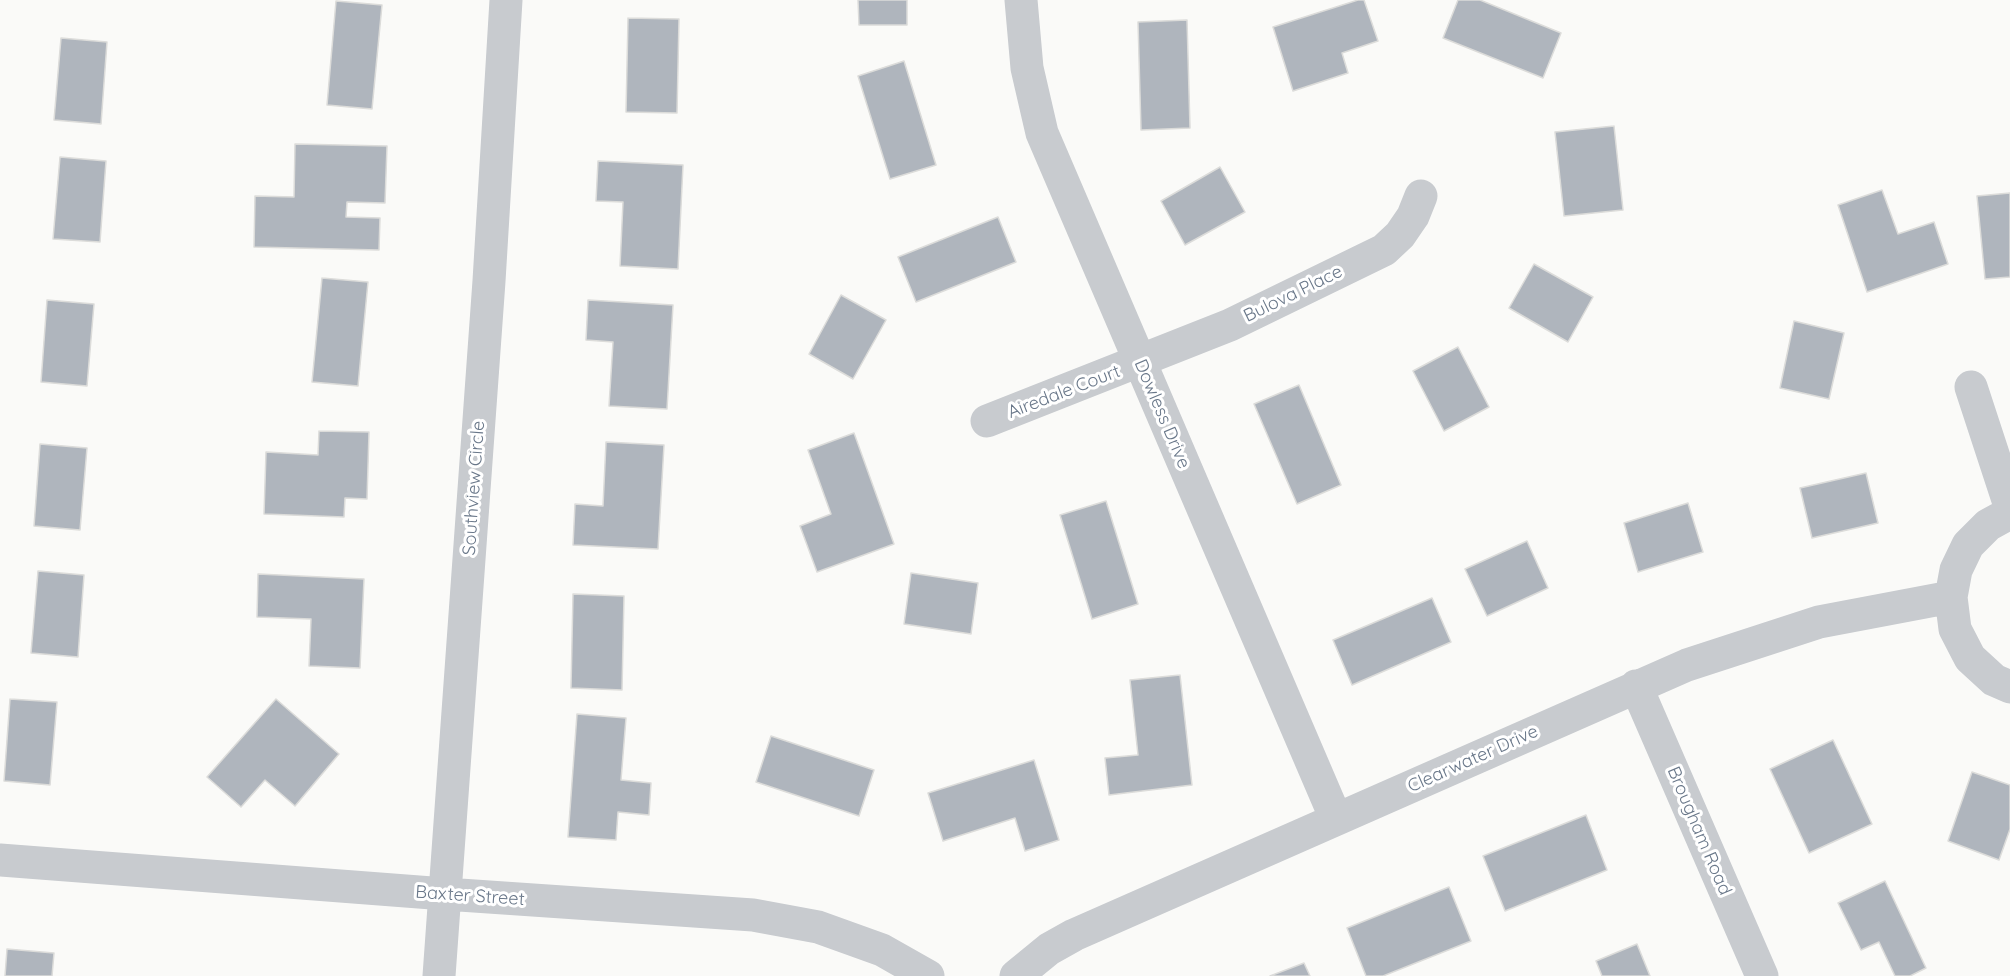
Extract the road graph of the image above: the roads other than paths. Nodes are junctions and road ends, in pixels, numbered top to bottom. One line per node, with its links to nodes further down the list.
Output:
1 (506, 0): 14 (street, Southview Circle)
2 (1021, 0): 4 (street, Dowless Drive)
3 (1421, 195): 4 (street, Bulova Place)
4 (1140, 362): 6 (street, Airedale Court); 12 (street, Dowless Drive)
5 (1971, 387): 7 (street)
6 (987, 421)
7 (2010, 506)
8 (2010, 513): 9 (street)
9 (1951, 597): 10 (street, Clearwater Drive); 11 (street)
10 (1636, 686): 12 (street, Clearwater Drive); 18 (street, Brougham Road)
11 (2010, 687)
12 (1336, 819): 17 (street, Clearwater Drive)
13 (0, 860): 14 (street, Baxter Street)
14 (445, 894): 15 (street, Southview Circle); 16 (street, Baxter Street)
15 (439, 976)
16 (928, 976)
17 (1016, 976)
18 (1762, 976)

